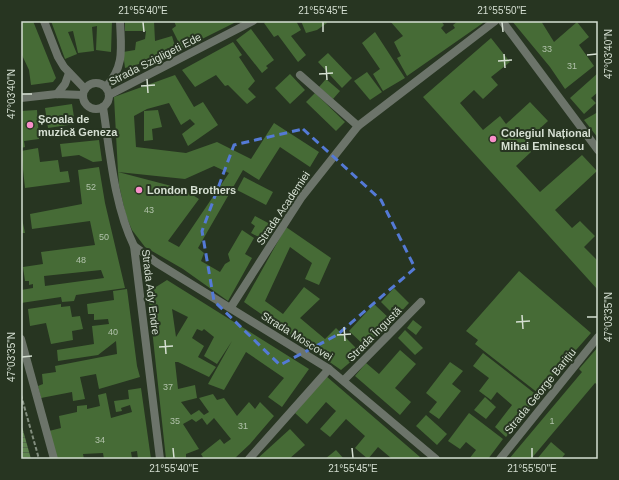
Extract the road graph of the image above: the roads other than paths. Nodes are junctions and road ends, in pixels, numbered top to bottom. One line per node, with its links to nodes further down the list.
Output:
1 (44, 21): 6 (street)
2 (120, 21): 8 (street)
3 (253, 21): 11 (street, Strada Szigligeti Ede)
4 (495, 21): 14 (street, Strada Academiei)
5 (502, 21): 15 (street)
6 (69, 73): 9 (street); 10 (street)
7 (300, 75): 14 (street)
8 (106, 87): 9 (street); 11 (street)
9 (84, 92): 10 (street); 13 (street)
10 (57, 94): 12 (street)
11 (109, 95): 13 (street)
12 (21, 98)
13 (103, 107): 16 (street, Strada Ady Endre)
14 (358, 126): 18 (street, Strada Academiei)
15 (598, 150)
16 (134, 246): 18 (street, Strada Moscovei); 24 (street, Strada Ady Endre)
17 (421, 302): 22 (street, Strada Îngustă)
18 (231, 307): 21 (street, Strada Moscovei)
19 (598, 337): 27 (street, Strada George Barițiu)
20 (21, 339): 23 (street)
21 (328, 369): 22 (street, Strada Moscovei); 25 (street)
22 (344, 380): 26 (street, Strada Moscovei)
23 (54, 459)
24 (160, 459)
25 (249, 459)
26 (436, 459)
27 (500, 459)

